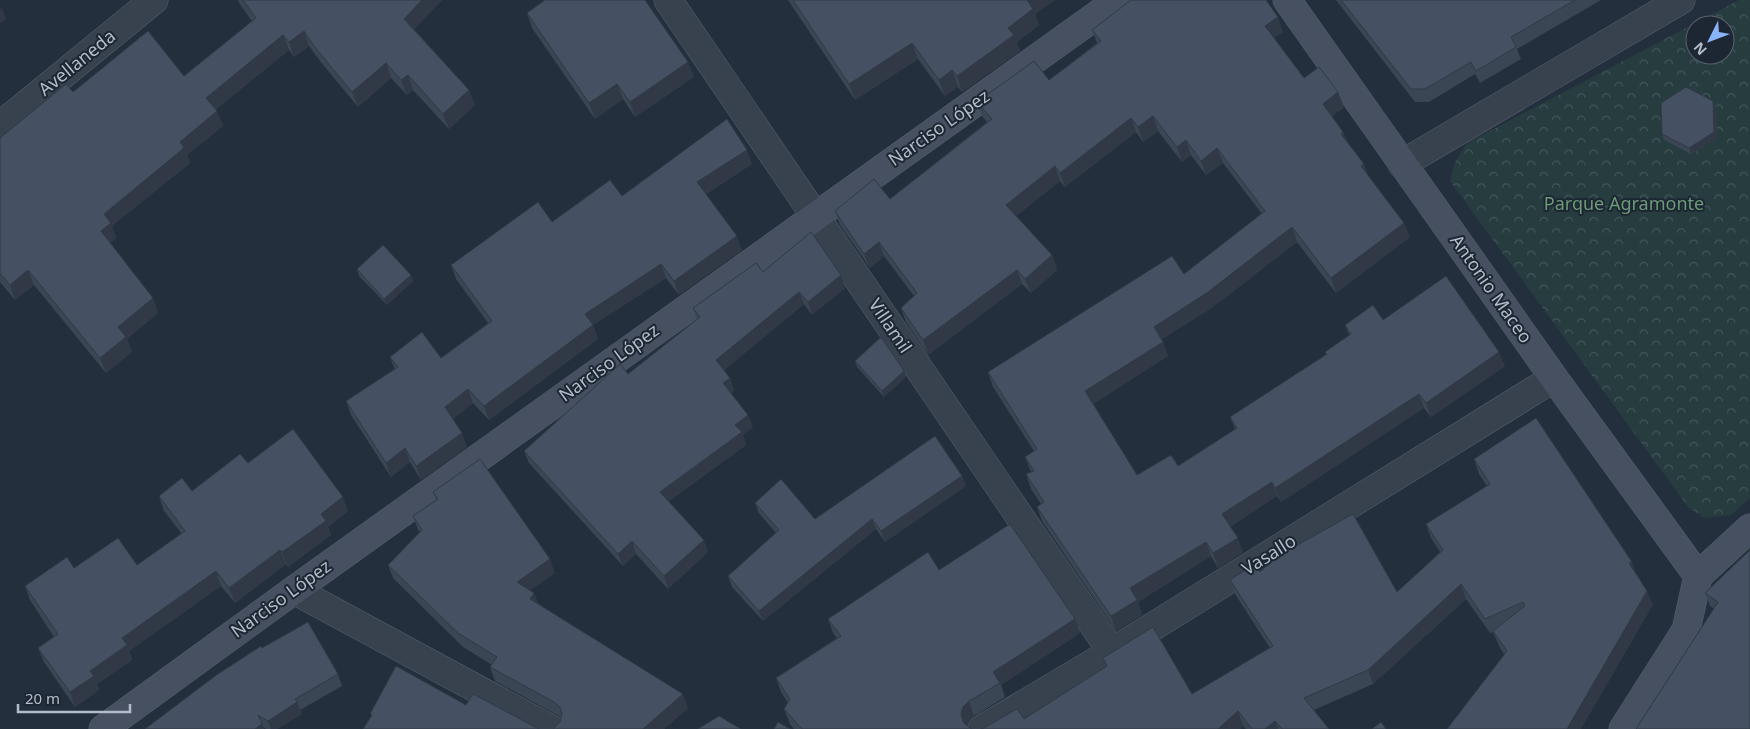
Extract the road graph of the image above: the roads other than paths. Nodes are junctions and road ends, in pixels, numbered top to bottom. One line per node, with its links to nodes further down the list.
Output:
1 (154, 0): 6 (street, Avellaneda)
2 (668, 0): 8 (street, Villamil)
3 (1118, 0): 8 (street, Narciso López)
4 (1287, 0): 7 (street, Antonio Maceo)
5 (1681, 0): 7 (street)
6 (0, 126)
7 (1402, 164): 9 (street, Antonio Maceo)
8 (815, 216): 12 (street, Narciso López); 13 (street, Villamil)
9 (1554, 378): 11 (street, Antonio Maceo); 13 (street, Vasallo)
10 (1750, 528): 11 (street)
11 (1698, 576): 17 (street)
12 (294, 590): 14 (street, Narciso López); 15 (street)
13 (1112, 652): 16 (street, Vasallo)
14 (102, 729)
15 (551, 729)
16 (982, 729)
17 (1623, 729)

